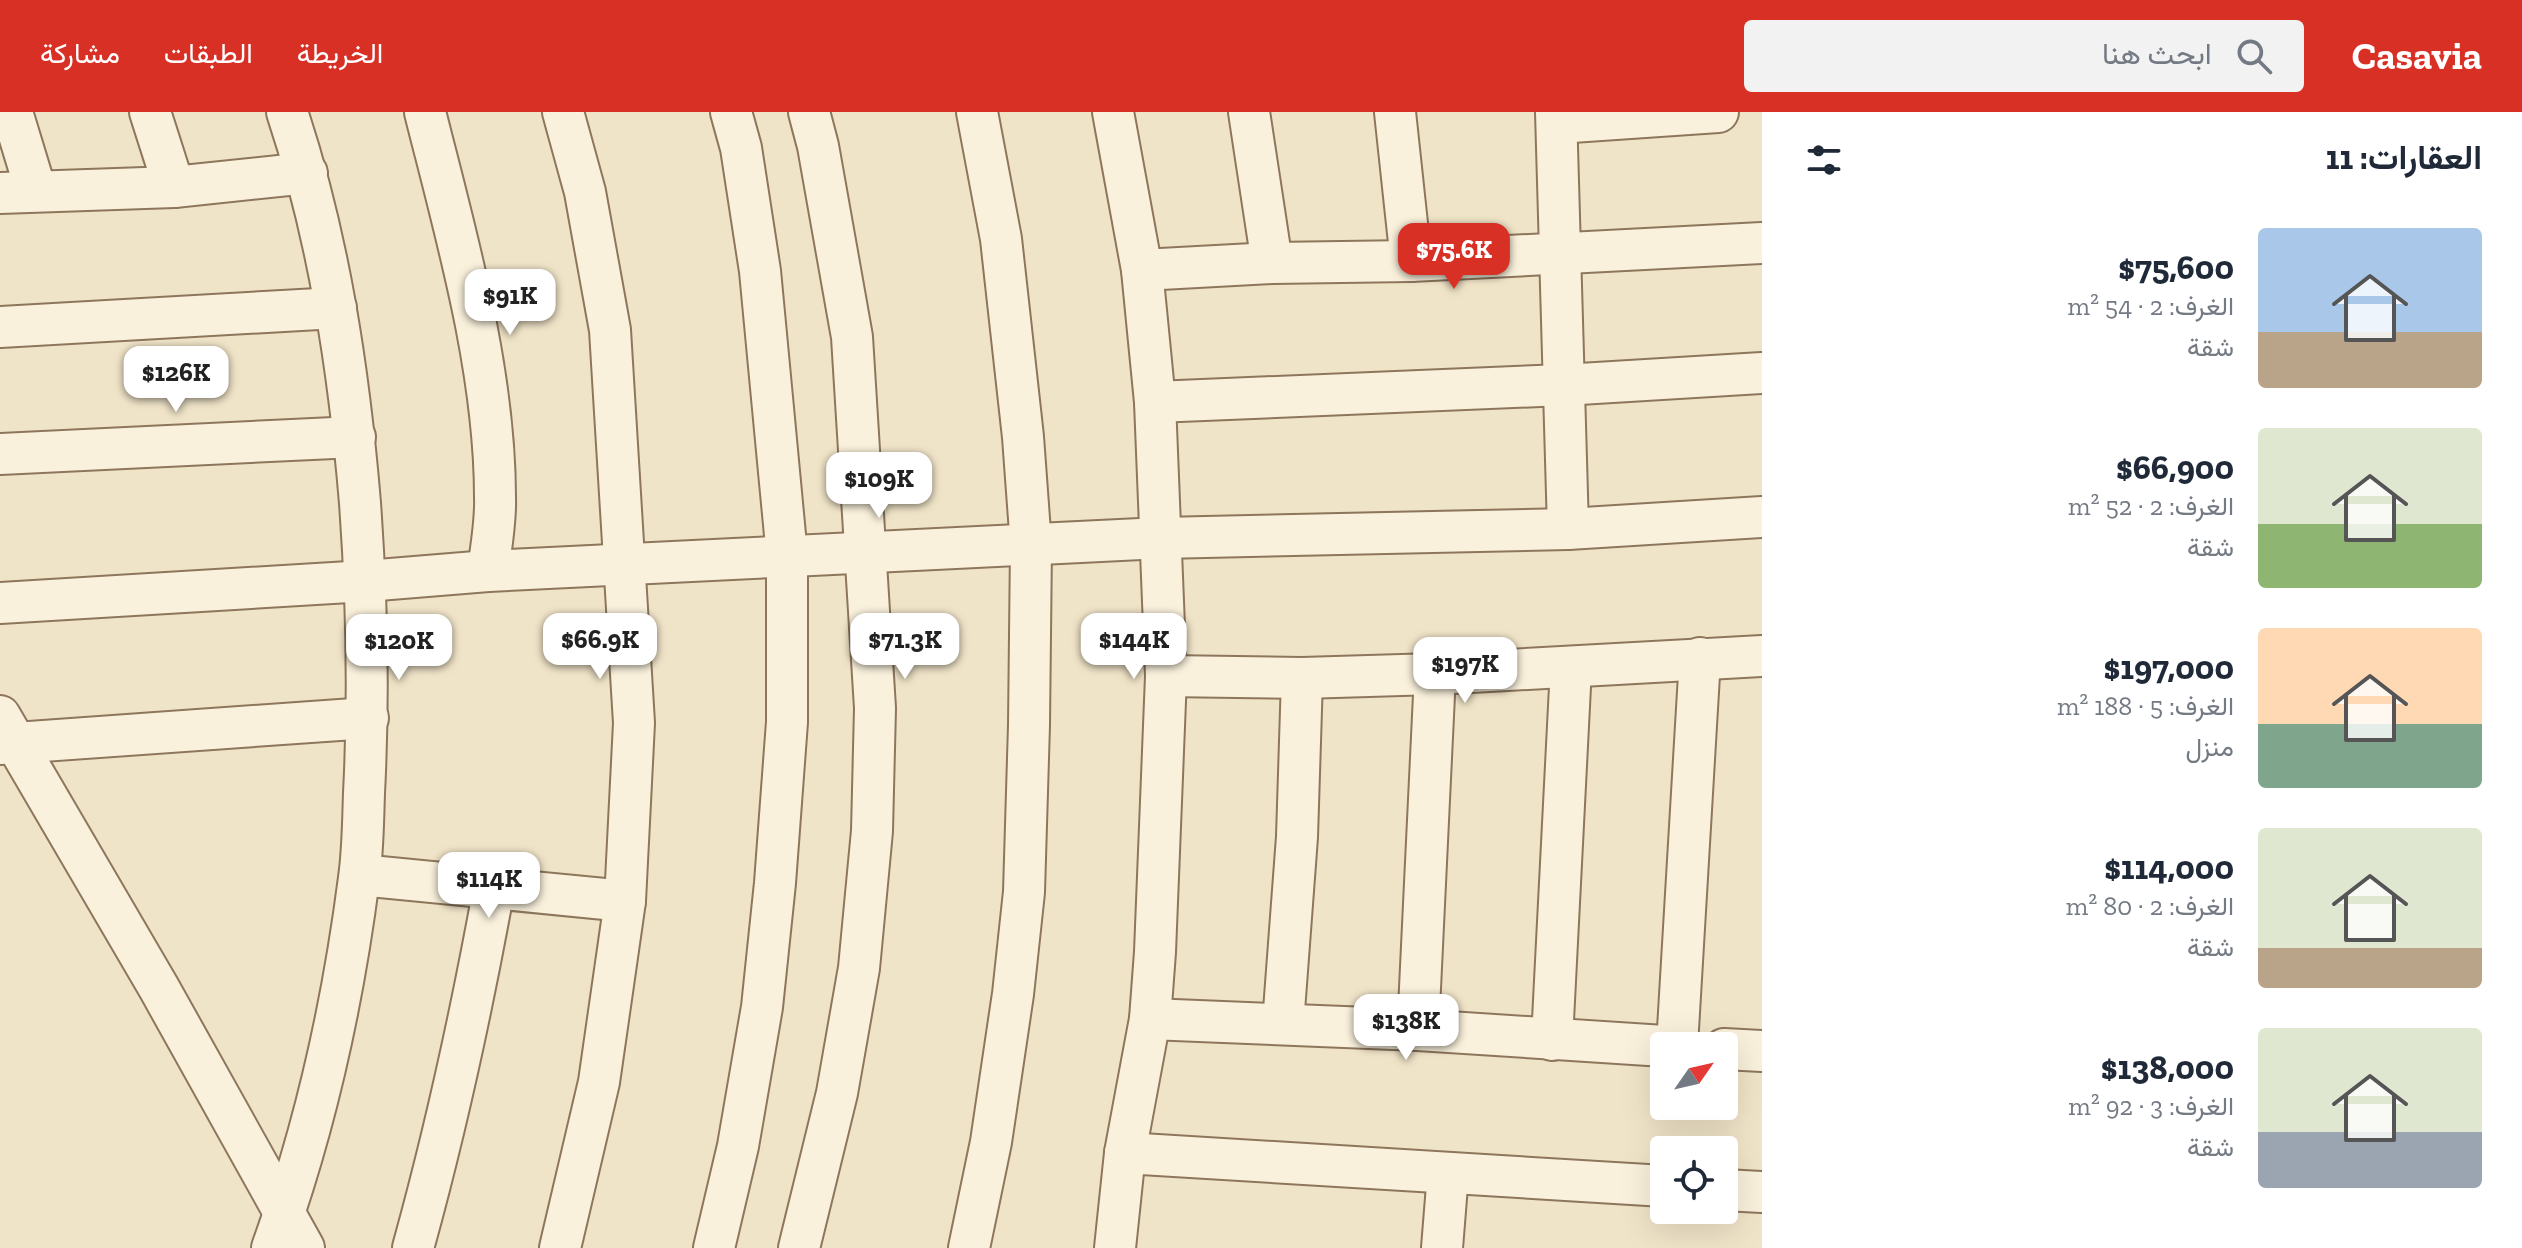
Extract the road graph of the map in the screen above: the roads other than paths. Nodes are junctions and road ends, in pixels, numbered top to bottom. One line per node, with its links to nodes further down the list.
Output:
1 (12, 112): 16 (street)
2 (150, 112): 15 (street)
3 (287, 112): 14 (street)
4 (425, 112): 36 (street)
5 (563, 112): 35 (street)
6 (731, 112): 34 (street)
7 (809, 112): 33 (street)
8 (977, 112): 32 (street)
9 (1113, 112): 21 (street)
10 (1249, 112): 20 (street)
11 (1395, 112): 19 (street)
12 (1718, 112): 13 (street)
13 (1557, 118): 18 (street)
14 (307, 173): 15 (street); 22 (street)
15 (174, 187): 16 (street)
16 (18, 192)
17 (1762, 243): 18 (street)
18 (1559, 253): 19 (street); 25 (street)
19 (1411, 261): 20 (street)
20 (1272, 263): 21 (street)
21 (1142, 270): 26 (street)
22 (336, 308): 23 (street); 27 (street)
23 (0, 327)
24 (1762, 373): 25 (street)
25 (1563, 385): 26 (street); 30 (street)
26 (1155, 402): 31 (street)
27 (355, 437): 28 (street); 37 (street)
28 (0, 454)
29 (1762, 517): 30 (street)
30 (1568, 529): 31 (street)
31 (1161, 538): 32 (street); 43 (street)
32 (1031, 546): 33 (street); 68 (street)
33 (866, 553): 34 (street); 67 (street)
34 (787, 556): 35 (street); 66 (street)
35 (626, 564): 36 (street); 49 (street)
36 (488, 571): 37 (street)
37 (366, 581): 38 (street); 45 (street)
38 (0, 603)
39 (1762, 656): 40 (street)
40 (1700, 658): 41 (street); 53 (street)
41 (1571, 667): 42 (street); 54 (street)
42 (1435, 674): 44 (street); 52 (street)
43 (1166, 676): 44 (street); 50 (street)
44 (1302, 678): 51 (street)
45 (368, 718): 46 (street); 47 (street)
46 (6, 734): 63 (street)
47 (360, 875): 48 (street); 63 (street)
48 (494, 888): 49 (street); 64 (street)
49 (625, 901): 65 (street)
50 (1150, 1019): 51 (street); 58 (street)
51 (1283, 1024): 52 (street)
52 (1418, 1030): 54 (street)
53 (1678, 1032)
54 (1552, 1040): 55 (street)
55 (1650, 1045)
56 (1738, 1050): 57 (street)
57 (1762, 1051)
58 (1125, 1153): 59 (street); 69 (street)
59 (1448, 1173): 60 (street); 70 (street)
60 (1650, 1185)
61 (1738, 1191): 62 (street)
62 (1762, 1192)
63 (287, 1237)
64 (413, 1248)
65 (560, 1248)
66 (714, 1248)
67 (799, 1248)
68 (969, 1248)
69 (1115, 1248)
70 (1442, 1248)

